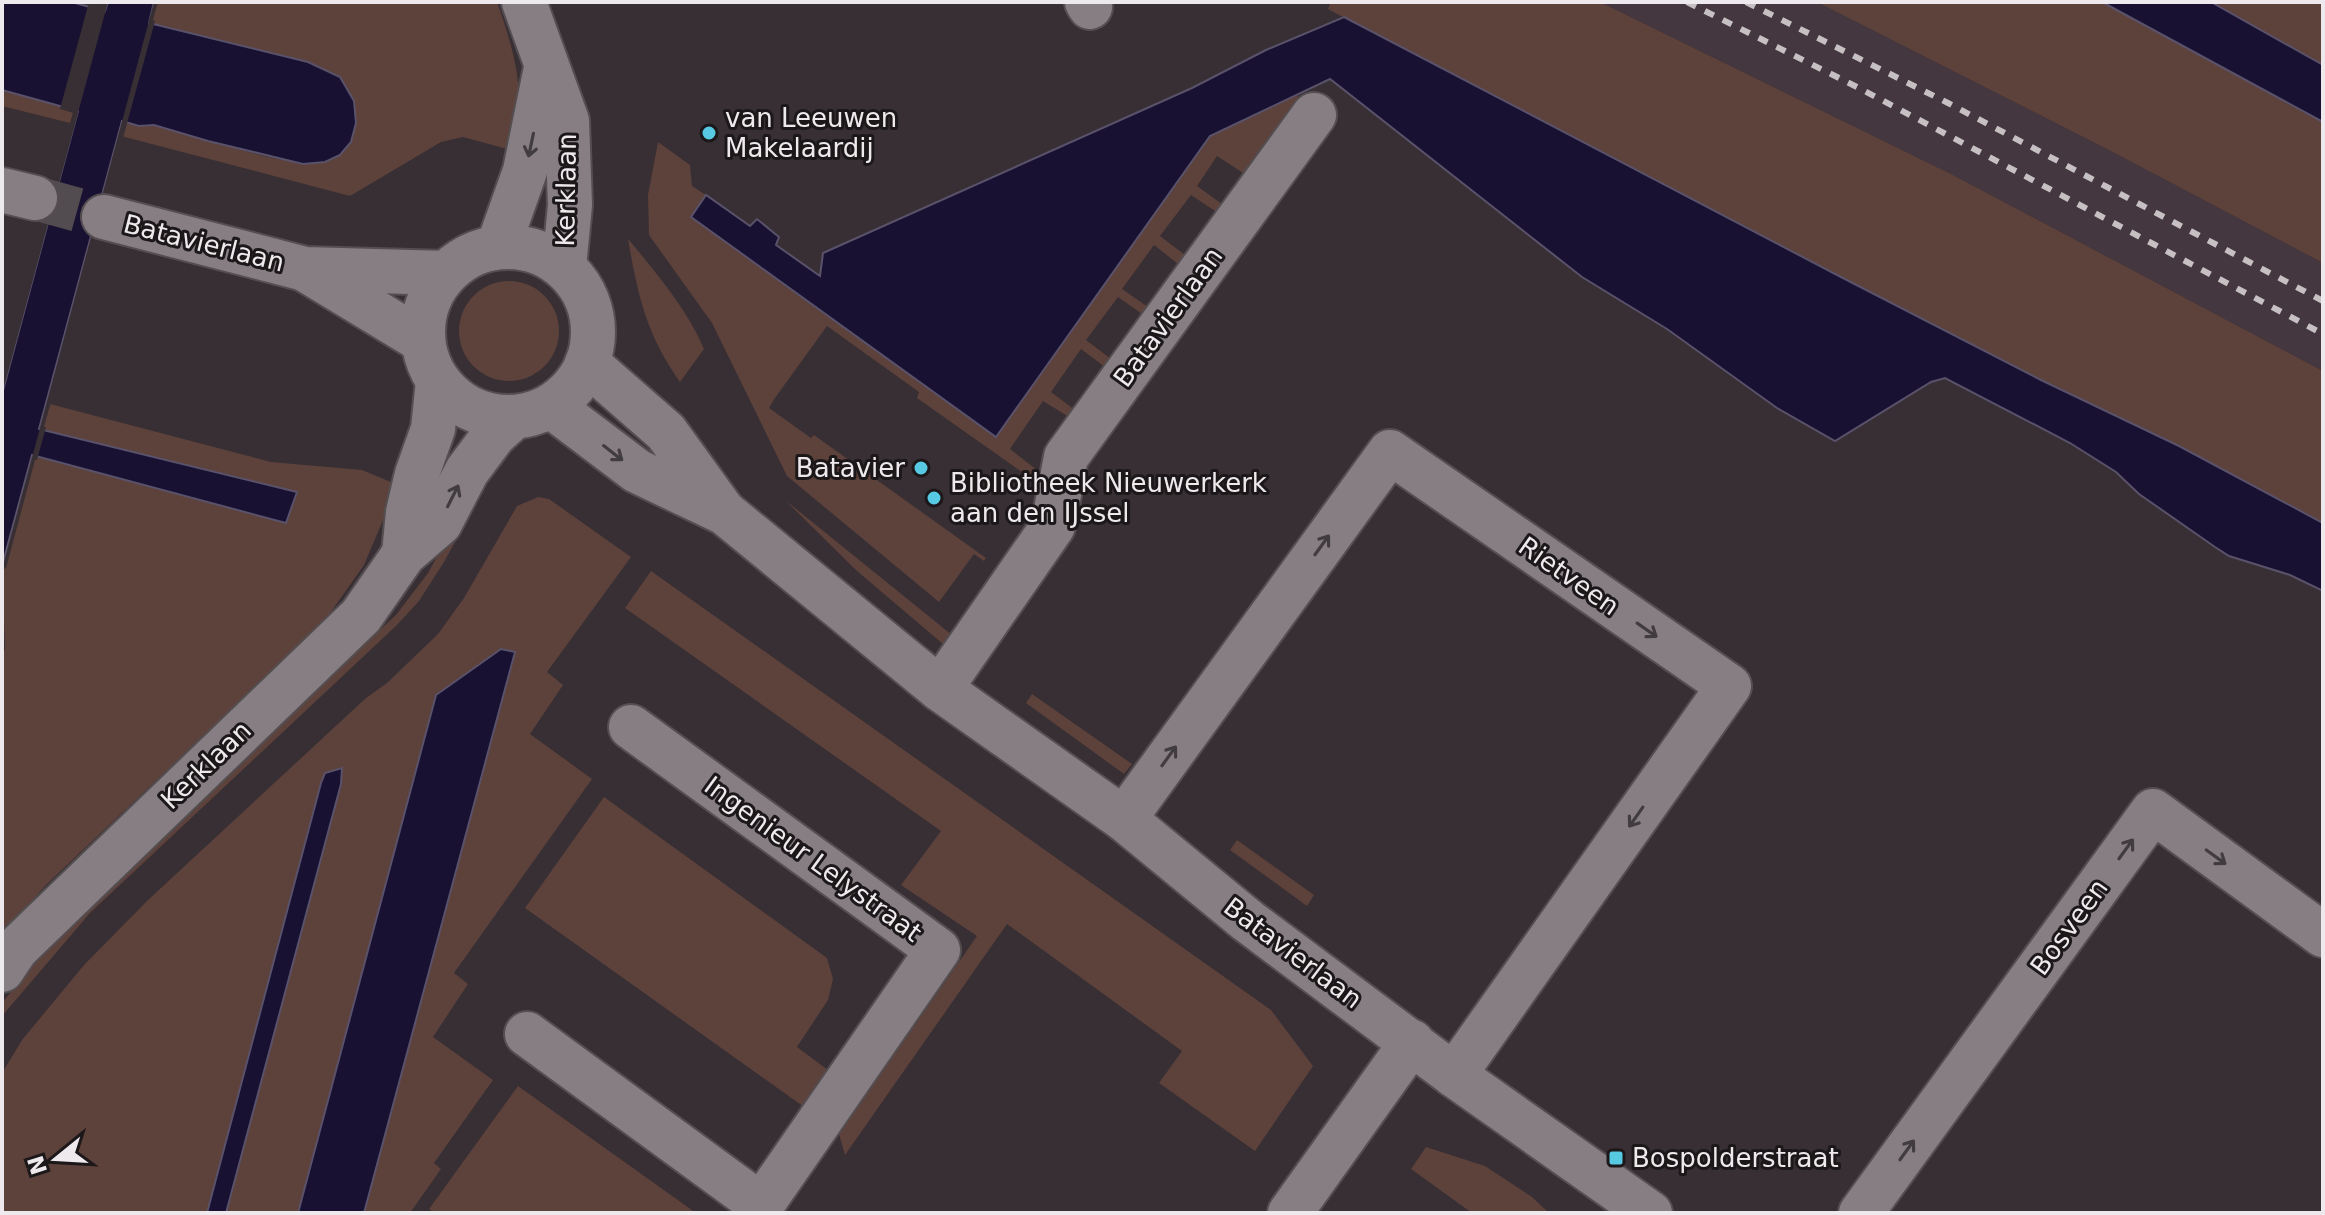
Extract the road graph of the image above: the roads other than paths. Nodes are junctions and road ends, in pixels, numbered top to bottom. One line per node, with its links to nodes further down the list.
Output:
1 (524, 2): 2 (street, Kerklaan)
2 (546, 68): 5 (street, Kerklaan, one-way to 5); 6 (street, Kerklaan)
3 (1314, 115): 14 (street, Batavierlaan)
4 (104, 217): 7 (street, Batavierlaan)
5 (498, 247): 6 (street); 8 (street)
6 (564, 267): 10 (street)
7 (305, 269): 8 (street, Batavierlaan); 9 (street, Batavierlaan)
8 (446, 273): 9 (street)
9 (431, 361): 11 (street); 13 (street, Kerklaan)
10 (587, 363): 11 (street); 12 (street, Batavierlaan)
11 (533, 411): 12 (street, Batavierlaan, one-way to 12); 13 (street, Kerklaan, one-way to 11)
12 (725, 513): 14 (street, Batavierlaan)
13 (404, 554): 18 (street, Kerklaan)
14 (940, 689): 16 (street, Batavierlaan)
15 (631, 727): 22 (street, Ingenieur Lelystraat)
16 (1124, 819): 20 (street, Batavierlaan); 21 (street, Rietveen, one-way to 21)
17 (2323, 935): 25 (street, Bosveen, one-way to 17)
18 (2, 970)
19 (527, 1034): 22 (street, Ingenieur Lelystraat)
20 (1412, 1042): 21 (street, Batavierlaan); 23 (street)
21 (1454, 1075): 24 (street, Batavierlaan)
22 (759, 1209)
23 (1290, 1213)
24 (1650, 1213)
25 (1861, 1213)

